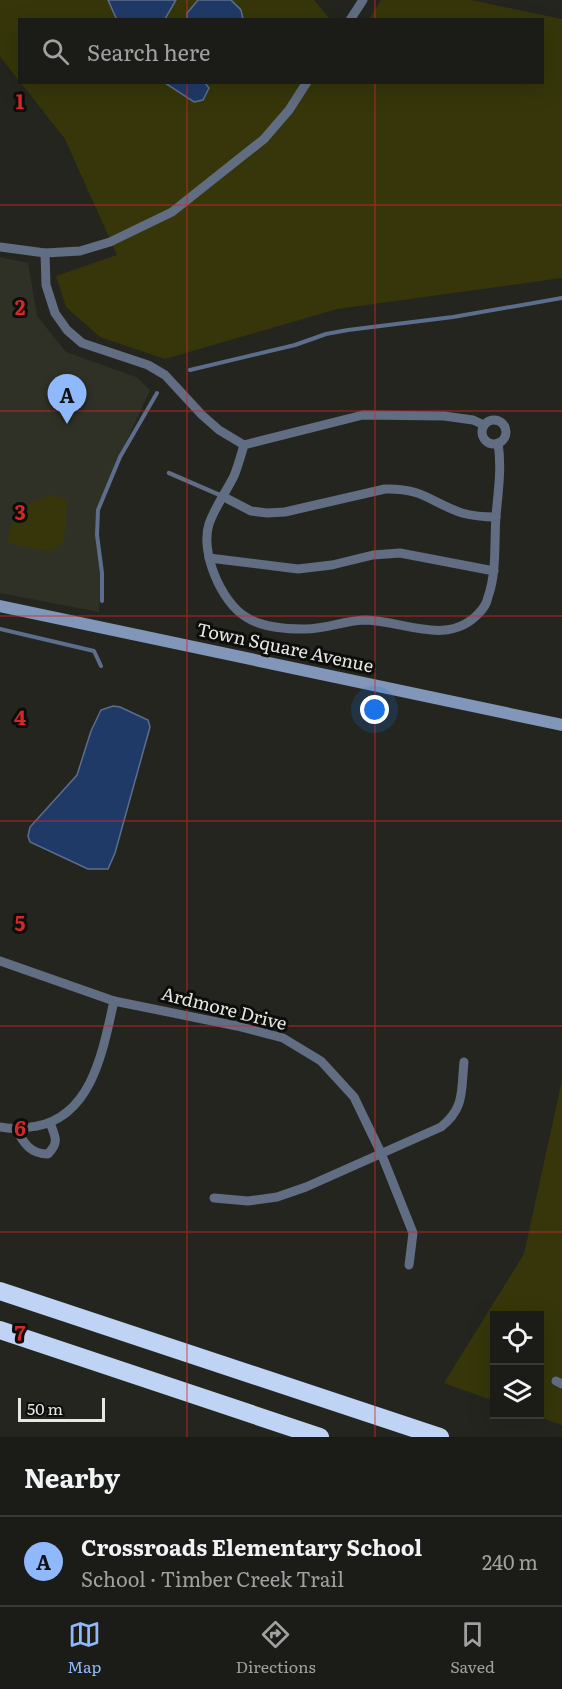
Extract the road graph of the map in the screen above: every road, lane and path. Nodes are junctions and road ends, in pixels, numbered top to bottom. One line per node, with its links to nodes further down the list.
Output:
1 (363, 0): 2 (street)
2 (351, 18)
3 (306, 84): 5 (street)
4 (0, 247): 5 (street)
5 (45, 253): 8 (street)
6 (484, 425): 7 (street); 7 (street); 8 (street)
7 (498, 443): 11 (street)
8 (244, 445): 10 (street)
9 (169, 473): 10 (lane)
10 (222, 496): 11 (street); 12 (street)
11 (496, 517): 13 (street)
12 (209, 558): 13 (street); 13 (street)
13 (494, 571)
14 (0, 606): 15 (main road, Town Square Avenue)
15 (562, 725)
16 (0, 961): 17 (street, Ardmore Drive)
17 (114, 1001): 19 (street); 22 (street, Ardmore Drive)
18 (464, 1062): 22 (street)
19 (50, 1123): 21 (street); 21 (street)
20 (0, 1127): 21 (street)
21 (16, 1129)
22 (381, 1153): 23 (street); 24 (street, Ardmore Drive)
23 (214, 1198)
24 (409, 1265)
25 (0, 1291): 28 (highway)
26 (0, 1330): 27 (highway)
27 (320, 1437)
28 (440, 1437)

